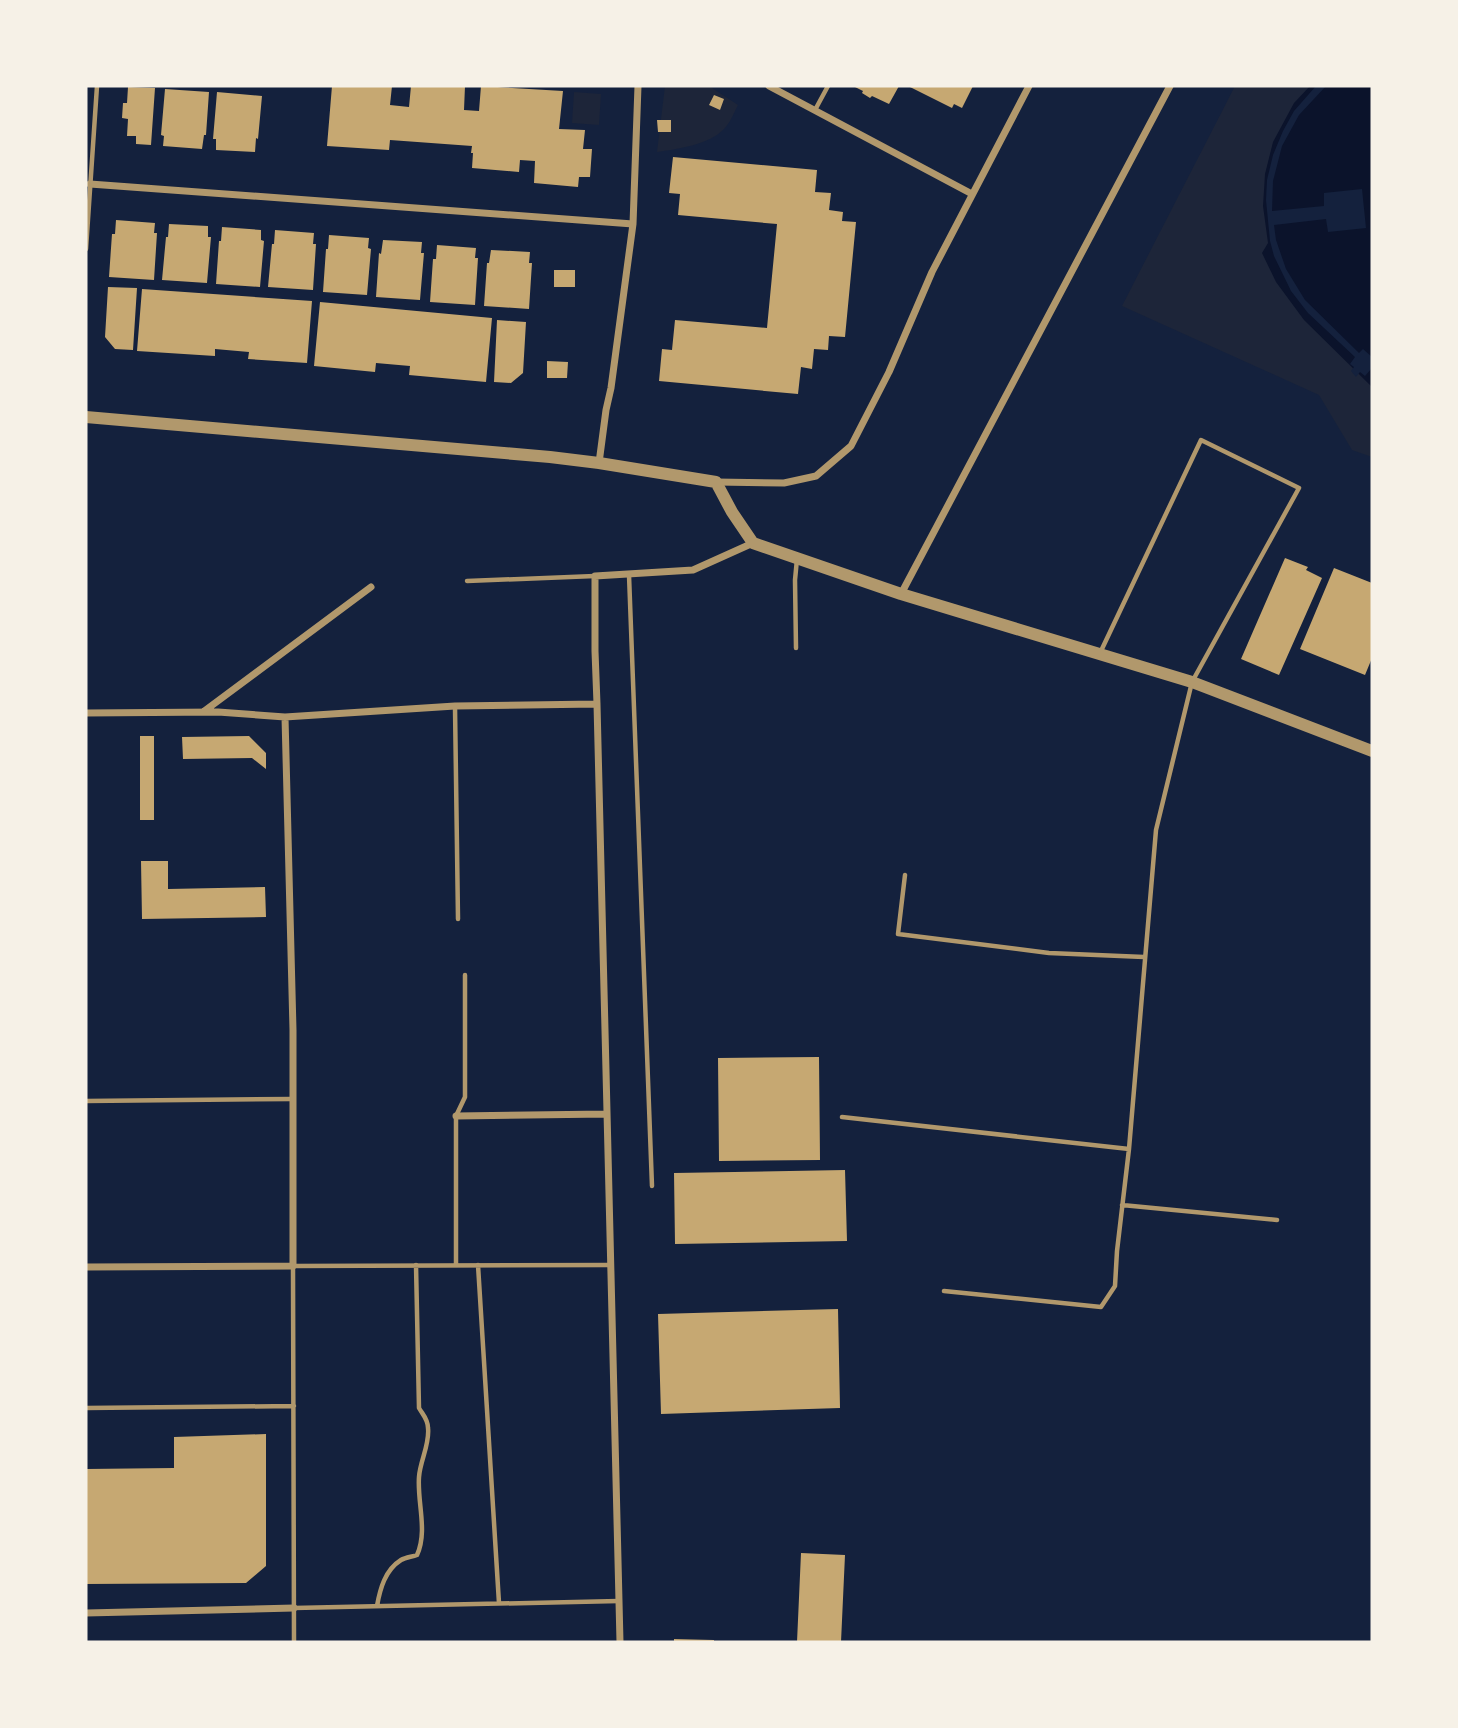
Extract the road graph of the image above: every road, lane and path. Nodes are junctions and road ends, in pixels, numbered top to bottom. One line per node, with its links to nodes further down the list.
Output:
1 (97, 86): 8 (lane)
2 (638, 86): 10 (street)
3 (769, 86): 7 (street)
4 (828, 86): 7 (lane)
5 (1029, 86): 9 (street)
6 (1170, 86): 21 (street)
7 (815, 110): 9 (street)
8 (90, 184): 10 (street); 11 (lane)
9 (972, 194): 14 (street)
10 (633, 224): 13 (street)
11 (86, 249)
12 (86, 417): 13 (street)
13 (599, 463): 14 (street)
14 (716, 482): 15 (street)
15 (753, 543): 16 (street); 17 (street)
16 (797, 558): 21 (street); 22 (lane)
17 (629, 574): 18 (street); 41 (lane)
18 (595, 576): 19 (lane); 25 (street)
19 (467, 581)
20 (371, 587): 27 (street)
21 (901, 594): 23 (street)
22 (796, 648)
23 (1100, 654): 24 (street); 24 (lane)
24 (1192, 682): 30 (street); 33 (lane)
25 (597, 704): 26 (street); 37 (street)
26 (455, 706): 29 (street); 32 (lane)
27 (203, 712): 28 (street); 29 (street)
28 (86, 713)
29 (285, 717): 35 (street)
30 (1372, 751)
31 (905, 875): 33 (lane)
32 (458, 919)
33 (1144, 957): 40 (lane)
34 (465, 975): 38 (lane)
35 (292, 1099): 36 (lane); 48 (street)
36 (86, 1101)
37 (607, 1114): 38 (street); 47 (street)
38 (456, 1116): 45 (lane)
39 (842, 1117): 40 (lane)
40 (1129, 1149): 42 (lane)
41 (652, 1186)
42 (1122, 1205): 43 (lane); 50 (lane)
43 (1277, 1220)
44 (416, 1265): 45 (lane); 48 (lane); 55 (lane)
45 (456, 1265): 46 (lane)
46 (478, 1265): 47 (lane); 54 (lane)
47 (611, 1265): 53 (street)
48 (293, 1266): 49 (street); 51 (lane)
49 (86, 1267)
50 (944, 1291)
51 (293, 1406): 52 (lane); 56 (lane)
52 (86, 1408)
53 (619, 1601): 54 (lane); 59 (street)
54 (499, 1603): 55 (lane)
55 (377, 1606): 56 (lane)
56 (294, 1608): 57 (street); 58 (lane)
57 (86, 1613)
58 (294, 1642)
59 (620, 1642)

